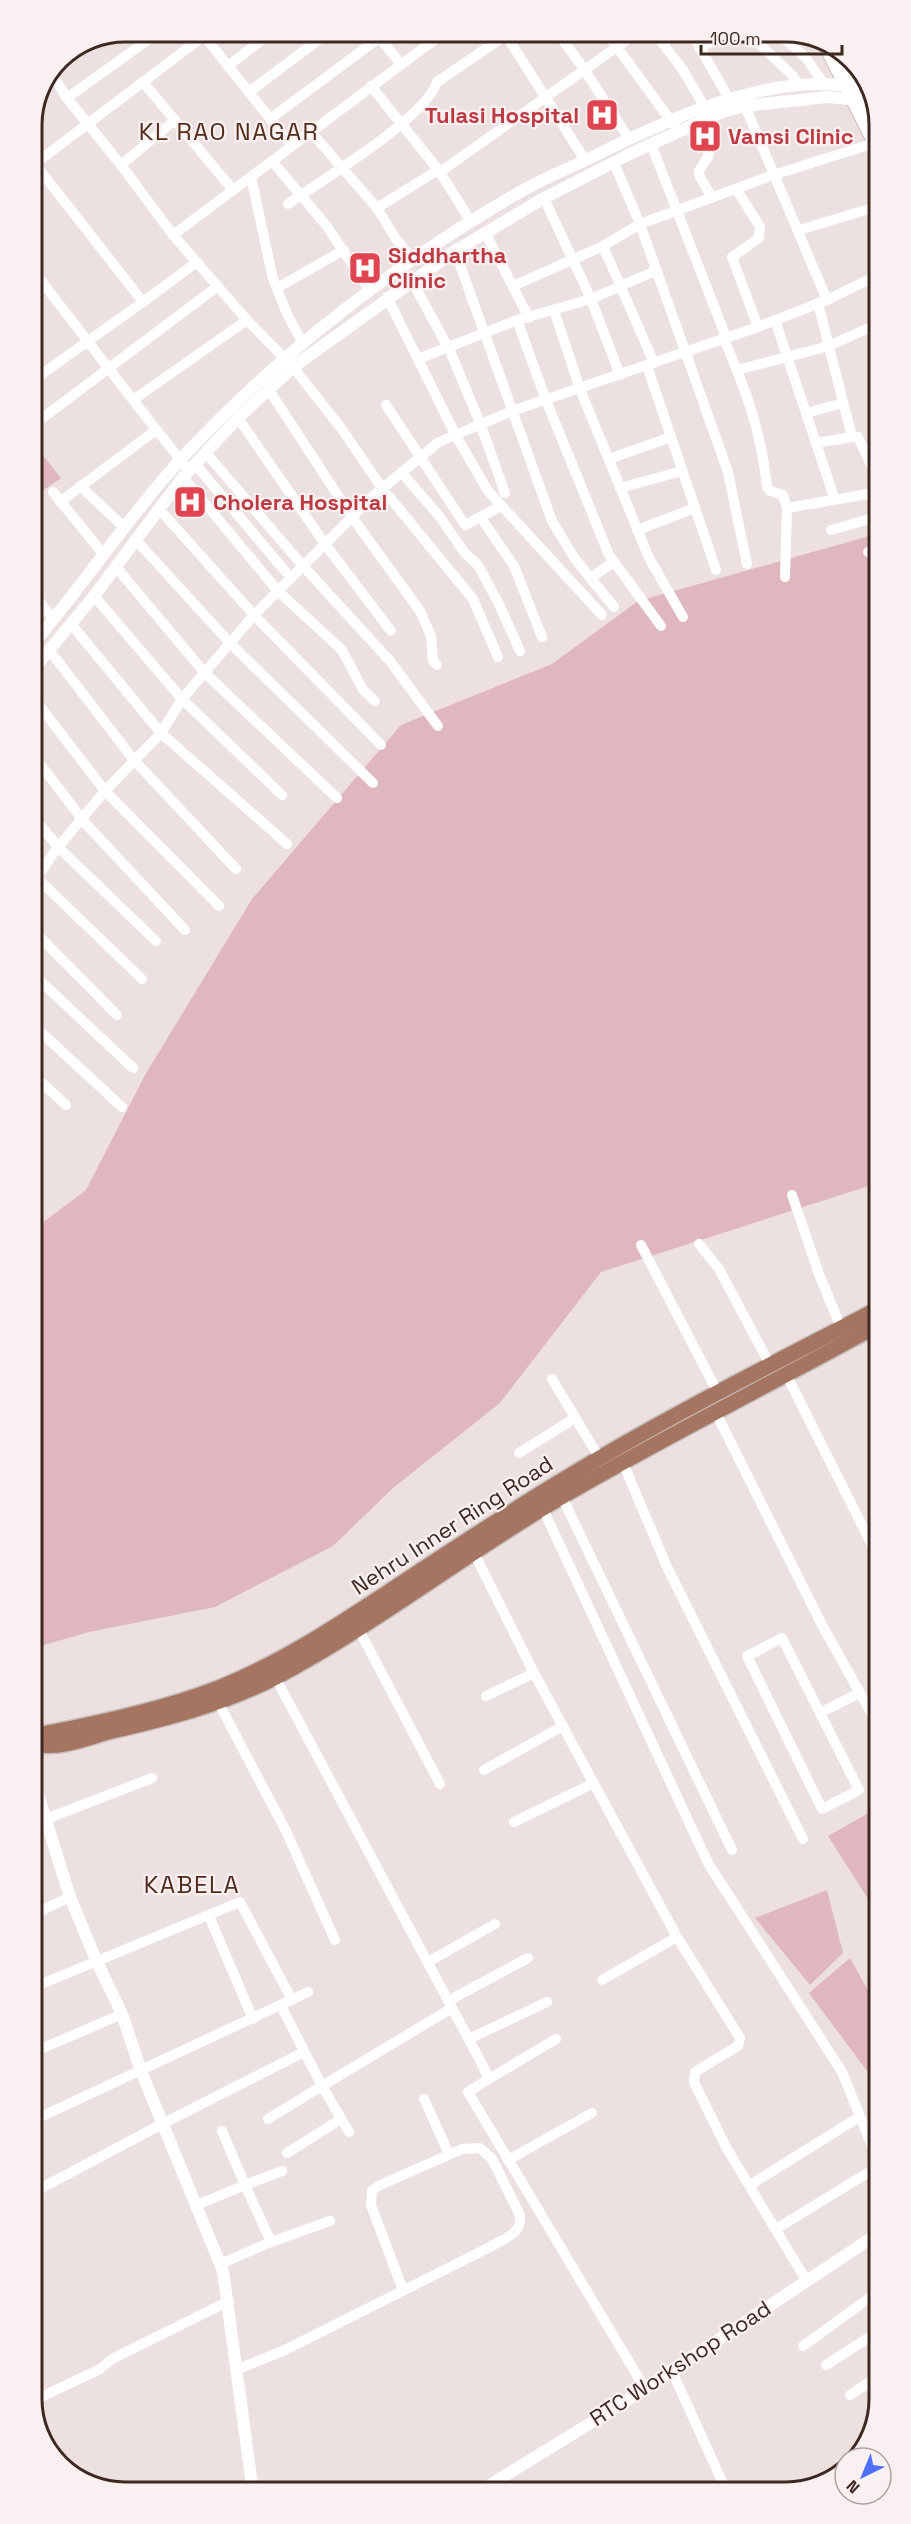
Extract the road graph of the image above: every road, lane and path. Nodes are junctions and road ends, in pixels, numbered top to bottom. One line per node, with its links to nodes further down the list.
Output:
1 (145, 42): 34 (street)
2 (194, 42): 26 (street)
3 (211, 42): 23 (street)
4 (259, 42): 23 (street)
5 (316, 42): 32 (street)
6 (370, 42): 39 (street)
7 (386, 42): 22 (street)
8 (431, 42): 22 (street)
9 (494, 42): 44 (street)
10 (512, 42): 33 (street)
11 (564, 42): 24 (street)
12 (615, 42): 19 (street)
13 (624, 42): 19 (street)
14 (662, 42): 37 (street)
15 (696, 42): 20 (street)
16 (710, 42): 20 (street)
17 (757, 42): 29 (street)
18 (788, 42): 27 (street)
19 (618, 46): 24 (street); 41 (street)
20 (699, 48): 35 (street)
21 (837, 59): 30 (main road)
22 (401, 64): 28 (street)
23 (228, 66): 32 (street)
24 (584, 69): 33 (street); 47 (street)
25 (56, 80): 34 (street)
26 (143, 82): 40 (street); 42 (street)
27 (824, 84): 29 (street); 31 (street)
28 (371, 86): 44 (street); 45 (street)
29 (800, 86): 35 (street)
30 (860, 88)
31 (861, 89): 36 (street); 38 (main road)
32 (249, 92): 39 (street)
33 (545, 96): 52 (street); 57 (street)
34 (67, 98): 42 (street)
35 (729, 99): 37 (street)
36 (745, 106): 43 (street); 59 (street)
37 (705, 108): 41 (street)
38 (868, 115)
39 (270, 119): 49 (street)
40 (175, 120): 55 (street); 61 (street)
41 (670, 120): 46 (street); 47 (street)
42 (89, 124): 51 (street); 55 (street)
43 (696, 124): 46 (street); 65 (street)
44 (401, 126): 56 (street); 57 (street)
45 (311, 132): 49 (street); 56 (street)
46 (679, 132): 48 (street)
47 (629, 139): 52 (street)
48 (651, 144): 54 (street); 69 (street)
49 (292, 146): 53 (street)
50 (869, 146): 59 (street)
51 (42, 159)
52 (585, 160): 70 (street)
53 (272, 161): 60 (street); 63 (street)
54 (614, 163): 64 (street); 71 (street)
55 (121, 165): 74 (street)
56 (342, 166): 63 (street); 67 (street)
57 (439, 171): 67 (street); 70 (street)
58 (42, 173): 92 (street)
59 (773, 176): 62 (street); 72 (street)
60 (251, 177): 61 (street); 88 (street)
61 (233, 190): 74 (street)
62 (736, 190): 65 (street); 99 (street)
63 (301, 195): 66 (street); 76 (street)
64 (544, 198): 73 (street); 79 (street)
65 (712, 198): 69 (street)
66 (288, 204)
67 (377, 208): 78 (street)
68 (869, 209): 72 (street)
69 (678, 210): 71 (street); 102 (street)
70 (471, 222): 78 (street)
71 (640, 225): 75 (street); 81 (street)
72 (799, 230): 93 (street)
73 (485, 232): 77 (street); 87 (street)
74 (173, 235): 80 (street)
75 (603, 246): 79 (street); 85 (street)
76 (344, 250): 88 (street); 89 (street)
77 (455, 251): 83 (street); 101 (street)
78 (413, 260): 89 (street)
79 (573, 260): 87 (street); 91 (street)
80 (197, 262): 86 (street); 92 (street)
81 (655, 271): 85 (street); 107 (street)
82 (869, 279): 93 (street)
83 (412, 281): 90 (street); 106 (street)
84 (42, 282): 103 (street)
85 (622, 285): 91 (street); 111 (street)
86 (218, 286): 96 (street); 113 (street)
87 (513, 286): 95 (street)
88 (277, 288): 104 (street)
89 (370, 291): 104 (street)
90 (387, 297): 110 (street); 112 (street)
91 (591, 299): 94 (street); 116 (street)
92 (142, 302): 103 (street)
93 (822, 302): 98 (street); 105 (street)
94 (554, 310): 95 (street); 117 (street)
95 (529, 318): 97 (street)
96 (248, 320): 108 (street); 119 (street)
97 (517, 320): 101 (street); 120 (street)
98 (775, 320): 99 (street); 109 (street)
99 (758, 327): 102 (street)
100 (869, 328): 105 (street)
101 (484, 333): 106 (street); 123 (street)
102 (725, 338): 107 (street); 114 (street)
103 (88, 342): 113 (street); 115 (street)
104 (302, 342): 108 (street)
105 (829, 346): 109 (street); 121 (street)
106 (448, 347): 110 (street); 127 (street)
107 (686, 352): 111 (street); 163 (street)
108 (283, 357): 112 (street); 137 (street)
109 (787, 357): 114 (street); 124 (street)
110 (418, 359): 129 (street)
111 (650, 364): 116 (street); 130 (street)
112 (293, 367): 118 (street); 142 (street)
113 (109, 368): 119 (street); 125 (street)
114 (737, 370): 151 (street)
115 (42, 374)
116 (620, 375): 117 (street)
117 (580, 389): 120 (street); 135 (street)
118 (269, 390): 126 (street); 153 (street)
119 (133, 400): 128 (street)
120 (546, 400): 123 (street); 162 (street)
121 (843, 403): 124 (street); 131 (street)
122 (386, 405): 134 (street)
123 (512, 411): 127 (street); 169 (street)
124 (806, 413): 132 (street)
125 (42, 418)
126 (238, 418): 133 (street); 160 (street)
127 (480, 423): 129 (street); 145 (street)
128 (156, 430): 137 (street); 141 (street)
129 (455, 434): 134 (street); 149 (street)
130 (671, 436): 135 (street); 139 (street)
131 (852, 437): 132 (street); 136 (street)
132 (816, 443): 147 (street)
133 (206, 453): 138 (street); 164 (street)
134 (421, 456): 140 (street); 154 (street)
135 (609, 459): 143 (street)
136 (869, 459)
137 (180, 460): 138 (street); 156 (street)
138 (189, 471): 152 (street); 168 (street); 170 (street)
139 (682, 471): 143 (street); 150 (street)
140 (402, 472): 142 (street); 185 (street)
141 (80, 486): 148 (street); 156 (street)
142 (382, 488): 153 (street); 186 (street)
143 (620, 488): 157 (street)
144 (53, 492): 148 (street)
145 (505, 493)
146 (869, 496): 147 (street)
147 (835, 500): 151 (street)
148 (60, 502): 161 (street)
149 (501, 506): 154 (street); 175 (street)
150 (695, 508): 157 (street); 166 (street)
151 (787, 508): 167 (street)
152 (159, 509): 159 (street); 174 (street)
153 (352, 517): 160 (street); 188 (street)
154 (481, 518): 182 (street)
155 (869, 519): 158 (street)
156 (125, 528): 161 (street)
157 (637, 530): 176 (street)
158 (831, 530)
159 (135, 539): 165 (street); 183 (street)
160 (324, 544): 164 (street); 180 (street)
161 (104, 555): 177 (street)
162 (614, 562): 169 (street); 179 (street)
163 (747, 564)
164 (303, 566): 168 (street); 193 (street)
165 (116, 567): 171 (street); 189 (street)
166 (716, 570)
167 (785, 577)
168 (291, 578): 170 (street)
169 (590, 578): 173 (street)
170 (278, 591): 174 (street); 191 (street)
171 (94, 596): 178 (street); 190 (street)
172 (42, 605): 177 (street)
173 (614, 607)
174 (254, 615): 183 (street); 195 (street)
175 (602, 615)
176 (683, 617)
177 (53, 619): 181 (street)
178 (71, 624): 184 (street); 194 (street)
179 (661, 626)
180 (391, 631)
181 (42, 633)
182 (542, 637)
183 (230, 643): 189 (street); 198 (street)
184 (50, 651): 187 (street); 196 (street)
185 (520, 651)
186 (498, 657)
187 (42, 660)
188 (437, 665)
189 (204, 672): 190 (street); 201 (street)
190 (182, 699): 194 (street); 200 (street)
191 (375, 701)
192 (42, 709): 199 (street)
193 (438, 726)
194 (161, 733): 196 (street); 204 (street)
195 (381, 745)
196 (134, 760): 199 (street); 207 (street)
197 (42, 767): 202 (street)
198 (372, 783)
199 (105, 791): 202 (street); 209 (street)
200 (282, 795)
201 (337, 798)
202 (82, 818): 205 (street); 210 (street)
203 (42, 828): 205 (street)
204 (287, 844)
205 (57, 847): 206 (street); 212 (street)
206 (42, 867)
207 (236, 869)
208 (42, 885): 213 (street)
209 (219, 906)
210 (185, 930)
211 (42, 939): 215 (street)
212 (156, 941)
213 (142, 979)
214 (42, 982): 217 (street)
215 (117, 1014)
216 (42, 1033): 220 (street)
217 (133, 1068)
218 (42, 1083): 219 (street)
219 (66, 1105)
220 (122, 1107)
221 (792, 1195): 225 (street)
222 (699, 1244): 227 (street)
223 (641, 1245): 230 (street)
224 (869, 1314): 225 (main road, Nehru Inner Ring Road)
225 (841, 1328): 227 (main road, Nehru Inner Ring Road)
226 (869, 1330): 228 (main road, Nehru Inner Ring Road)
227 (770, 1365): 230 (main road, Nehru Inner Ring Road)
228 (786, 1374): 231 (main road, Nehru Inner Ring Road); 238 (street)
229 (552, 1379): 232 (street)
230 (718, 1393): 235 (main road, Nehru Inner Ring Road)
231 (715, 1411): 234 (main road, Nehru Inner Ring Road); 243 (street)
232 (575, 1418): 233 (street); 235 (street)
233 (519, 1453)
234 (623, 1463): 235 (main road, Nehru Inner Ring Road); 258 (street)
235 (603, 1465): 236 (main road, Nehru Inner Ring Road); 249 (main road, Nehru Inner Ring Road)
236 (562, 1497): 237 (main road, Nehru Inner Ring Road); 259 (street)
237 (543, 1509): 239 (main road, Nehru Inner Ring Road); 288 (street)
238 (869, 1539)
239 (474, 1553): 240 (main road, Nehru Inner Ring Road); 241 (street)
240 (358, 1628): 242 (main road, Nehru Inner Ring Road); 254 (street)
241 (534, 1673): 244 (street); 248 (street)
242 (275, 1677): 245 (main road, Nehru Inner Ring Road); 268 (street)
243 (860, 1693): 246 (street); 247 (street)
244 (486, 1696)
245 (218, 1702): 250 (main road, Nehru Inner Ring Road); 265 (street)
246 (869, 1709)
247 (820, 1713): 247 (street)
248 (563, 1726): 251 (street); 253 (street)
249 (42, 1734)
250 (42, 1745)
251 (484, 1770)
252 (152, 1778): 256 (street)
253 (594, 1783): 257 (street); 264 (street)
254 (440, 1784)
255 (42, 1807): 256 (street)
256 (46, 1819): 260 (street)
257 (514, 1822)
258 (803, 1839)
259 (732, 1850)
260 (70, 1897): 261 (street); 267 (street)
261 (42, 1910)
262 (209, 1916): 267 (street); 272 (street); 277 (street)
263 (495, 1924): 268 (street)
264 (677, 1937): 269 (street); 301 (street)
265 (336, 1940)
266 (528, 1958): 274 (street)
267 (96, 1960): 270 (street); 276 (street)
268 (428, 1962): 274 (street)
269 (602, 1980)
270 (42, 1984)
271 (308, 1992): 272 (street)
272 (292, 2000): 275 (street)
273 (547, 2002): 278 (street)
274 (450, 2005): 278 (street); 284 (street)
275 (281, 2006): 277 (street); 281 (street)
276 (122, 2013): 280 (street); 282 (street)
277 (253, 2019): 282 (street)
278 (469, 2039): 283 (street)
279 (556, 2039): 283 (street)
280 (42, 2048)
281 (304, 2052): 284 (street); 291 (street)
282 (141, 2072): 287 (street); 291 (street)
283 (489, 2079): 297 (street)
284 (322, 2086): 289 (street); 290 (street)
285 (424, 2099): 296 (street)
286 (592, 2113): 297 (street)
287 (42, 2116)
288 (859, 2117): 294 (street); 301 (street)
289 (268, 2119)
290 (341, 2119): 293 (street); 295 (street)
291 (164, 2123): 302 (street); 303 (street)
292 (222, 2131): 300 (street)
293 (349, 2132)
294 (869, 2141)
295 (287, 2153)
296 (449, 2154): 310 (street); 310 (street)
297 (508, 2160): 319 (street)
298 (282, 2171): 300 (street)
299 (869, 2171): 305 (street)
300 (246, 2185): 303 (street); 307 (street)
301 (750, 2186): 305 (street)
302 (42, 2188)
303 (195, 2206): 308 (street)
304 (330, 2221): 307 (street)
305 (776, 2229): 309 (street)
306 (869, 2239): 309 (street, RTC Workshop Road)
307 (271, 2242): 308 (street)
308 (220, 2264): 312 (street)
309 (806, 2280): 316 (street, RTC Workshop Road)
310 (403, 2290): 317 (street)
311 (869, 2298): 314 (street)
312 (229, 2301): 317 (street); 321 (street)
313 (869, 2337): 315 (street)
314 (803, 2346)
315 (826, 2365)
316 (671, 2369): 319 (street, RTC Workshop Road); 324 (street)
317 (236, 2370): 322 (street)
318 (869, 2383): 320 (street)
319 (644, 2387): 323 (street, RTC Workshop Road)
320 (850, 2395)
321 (42, 2397)
322 (252, 2482)
323 (495, 2482)
324 (722, 2482)

